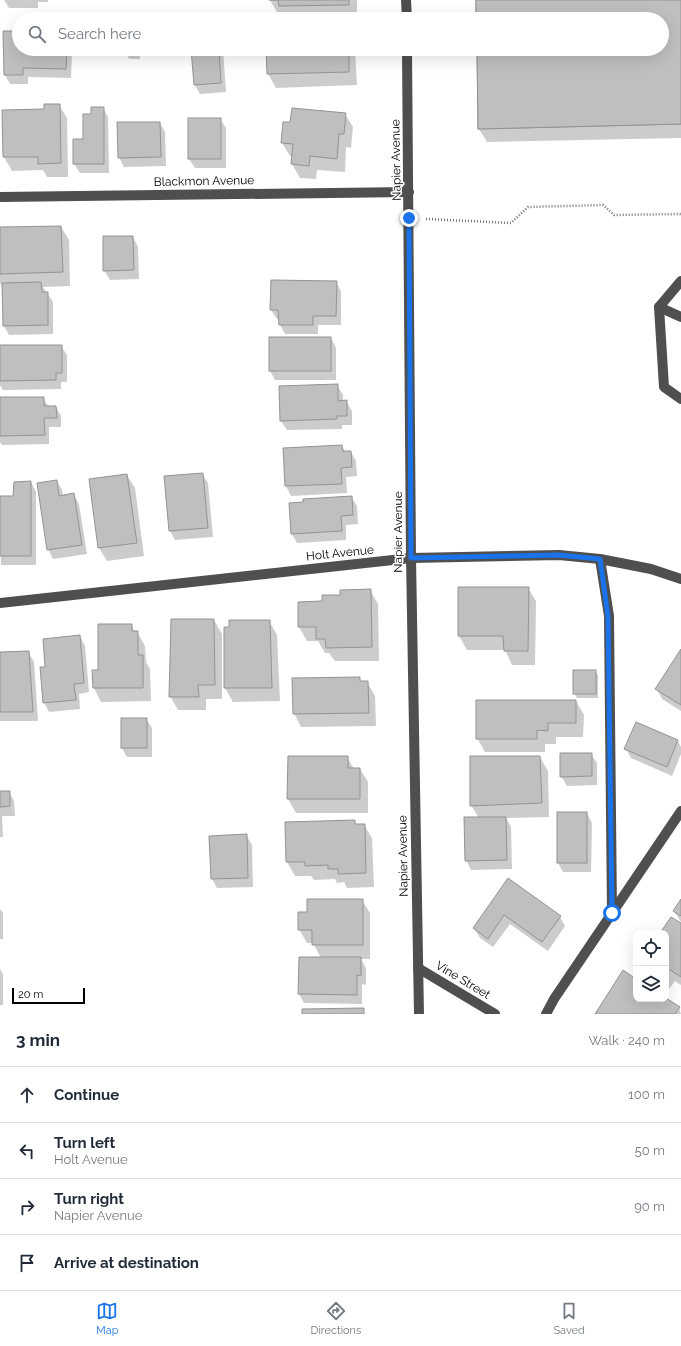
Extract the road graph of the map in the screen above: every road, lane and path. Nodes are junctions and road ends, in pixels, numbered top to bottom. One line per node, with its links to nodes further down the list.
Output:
1 (406, 0): 2 (street)
2 (406, 12)
3 (407, 56): 4 (street, Napier Avenue)
4 (409, 192): 5 (street, Blackmon Avenue); 7 (street, Napier Avenue)
5 (0, 197)
6 (681, 214): 7 (path)
7 (409, 218): 12 (street, Napier Avenue)
8 (681, 281): 9 (street)
9 (659, 307): 10 (street); 11 (street)
10 (681, 317)
11 (681, 399)
12 (411, 558): 13 (street, Holt Avenue); 15 (street, Holt Avenue); 18 (street, Napier Avenue)
13 (600, 559): 14 (street, Holt Avenue); 17 (street)
14 (681, 579)
15 (0, 604)
16 (681, 811): 17 (street)
17 (612, 913): 21 (street)
18 (418, 968): 19 (street, Napier Avenue); 20 (street, Vine Street)
19 (419, 1014)
20 (495, 1014)
21 (546, 1014)

